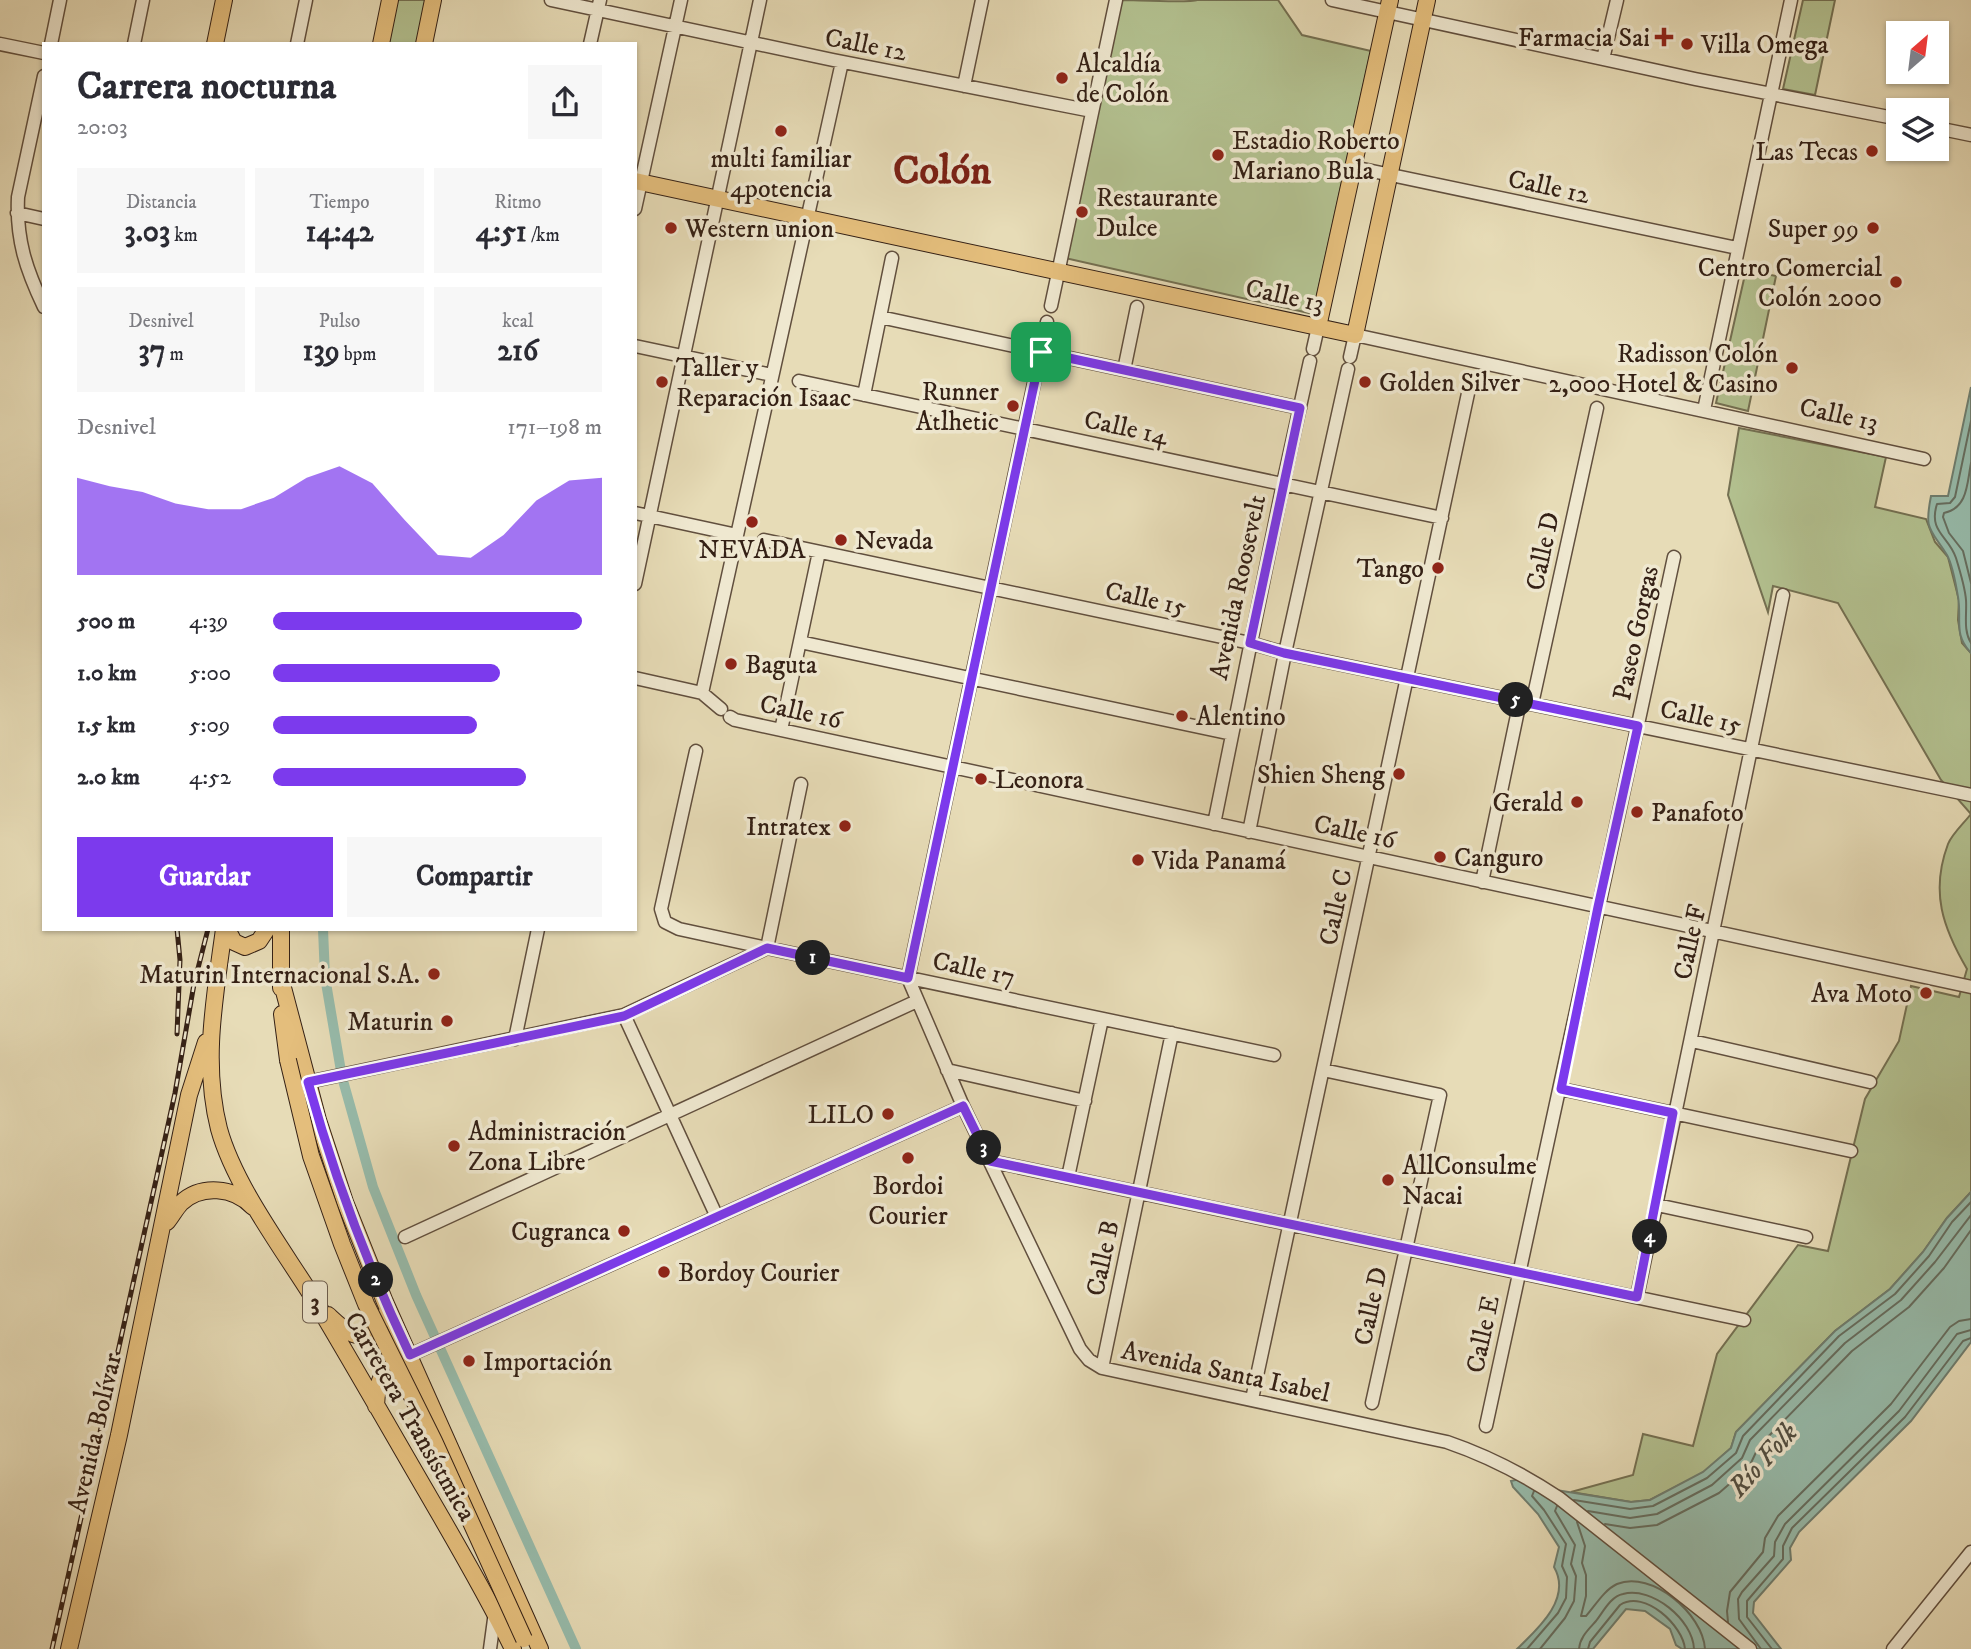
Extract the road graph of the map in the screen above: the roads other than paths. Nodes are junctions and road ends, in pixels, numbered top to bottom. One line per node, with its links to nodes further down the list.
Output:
1 (60, 0): 20 (street)
2 (143, 0): 21 (street)
3 (224, 0): 22 (main road)
4 (306, 0): 23 (street)
5 (390, 0): 24 (main road)
6 (433, 0): 25 (main road)
7 (551, 0): 16 (street, Calle 12)
8 (681, 0): 19 (street)
9 (760, 0): 27 (street)
10 (982, 0): 33 (street)
11 (1115, 0): 35 (street)
12 (1332, 0): 17 (street)
13 (1427, 0): 18 (main road)
14 (1617, 0): 30 (street)
15 (1791, 0): 34 (street)
16 (599, 5): 19 (street, Calle 12); 26 (street)
17 (1388, 6): 18 (street); 39 (main road, Avenida Roosevelt)
18 (1423, 20): 30 (street); 40 (main road)
19 (675, 27): 27 (street, Calle 12); 41 (street)
20 (51, 42)
21 (134, 42)
22 (215, 42)
23 (297, 42)
24 (381, 42)
25 (424, 42)
26 (590, 42)
27 (751, 43): 31 (street, Calle 12); 42 (street)
28 (0, 44): 29 (street)
29 (42, 53)
30 (1604, 59): 34 (street)
31 (842, 62): 33 (street, Calle 12); 44 (street)
32 (42, 85): 43 (street)
33 (964, 86): 35 (street, Calle 12)
34 (1770, 92): 36 (street); 46 (street)
35 (1092, 111): 48 (street)
36 (1886, 116)
37 (1949, 130): 38 (street)
38 (1971, 135)
39 (1353, 167): 40 (street, Calle 12); 54 (main road, Avenida Roosevelt)
40 (1390, 175): 46 (street, Calle 12); 55 (main road)
41 (638, 181): 42 (main road, Calle 13)
42 (718, 198): 44 (main road, Calle 13); 58 (street)
43 (17, 213): 45 (street); 49 (street)
44 (808, 218): 48 (main road, Calle 13); 61 (street)
45 (42, 219)
46 (1737, 248): 66 (street)
47 (892, 258): 52 (street)
48 (1058, 271): 50 (street); 54 (main road, Calle 13)
49 (42, 302)
50 (1051, 306)
51 (1137, 307): 59 (street)
52 (880, 317): 57 (street); 63 (street)
53 (1047, 322): 57 (street)
54 (1318, 327): 55 (main road, Calle 13); 65 (street, Avenida Roosevelt)
55 (1355, 335): 60 (street, Calle 13); 70 (street)
56 (637, 346): 58 (street)
57 (1041, 352): 59 (street); 67 (street)
58 (684, 356): 61 (street); 72 (street)
59 (1124, 370): 65 (street)
60 (1472, 372): 64 (street, Calle 13); 73 (street, Calle C)
61 (772, 375): 74 (street)
62 (799, 381): 63 (street, Calle 14)
63 (864, 395): 67 (street, Calle 14)
64 (1599, 398): 66 (street, Calle 13); 88 (street, Calle D)
65 (1300, 408): 69 (street, Avenida Roosevelt)
66 (1704, 410): 68 (street, Calle 13)
67 (1024, 429): 69 (street, Calle 14); 79 (street)
68 (1924, 459)
69 (1283, 484): 70 (street, Calle 14); 82 (street, Avenida Roosevelt)
70 (1319, 493): 73 (street, Calle 14); 83 (street)
71 (637, 513): 72 (street)
72 (650, 516): 74 (street); 78 (street)
73 (1442, 518): 84 (street, Calle C)
74 (737, 535): 87 (street)
75 (764, 540): 76 (street, Calle 15)
76 (819, 552): 79 (street, Calle 15); 81 (street)
77 (1674, 557): 89 (street, Paseo Gorgas)
78 (637, 575)
79 (990, 589): 82 (street, Calle 15); 86 (street)
80 (1783, 595): 92 (street, Calle F)
81 (800, 642): 86 (street); 90 (street)
82 (1250, 643): 83 (street, Calle 15); 91 (street, Avenida Roosevelt)
83 (1284, 653): 84 (street, Calle 15); 98 (street)
84 (1408, 677): 88 (street, Calle 15); 99 (street, Calle C)
85 (637, 678): 87 (street, Calle 16)
86 (971, 678): 91 (street); 94 (street)
87 (702, 693): 90 (street, Calle 16)
88 (1526, 702): 89 (street, Calle 15); 100 (street, Calle D)
89 (1638, 726): 92 (street, Calle 15); 101 (street, Paseo Gorgas)
90 (781, 730): 94 (street, Calle 16)
91 (1232, 734): 97 (street, Avenida Roosevelt)
92 (1751, 750): 96 (street, Calle 15); 107 (street, Calle F)
93 (696, 751): 108 (street, Calle 17)
94 (952, 768): 97 (street, Calle 16); 109 (street)
95 (801, 784): 108 (street)
96 (1971, 794)
97 (1214, 824): 98 (street, Calle 16)
98 (1249, 832): 99 (street, Calle 16)
99 (1369, 857): 100 (street, Calle 16); 121 (street, Calle C)
100 (1482, 882): 101 (street, Calle 16)
101 (1598, 907): 107 (street, Calle 16); 124 (street, Paseo Gorgas)
102 (225, 931): 115 (main road, Carretera Transístmica / 3)
103 (226, 931): 104 (main road)
104 (266, 931)
105 (281, 931): 110 (main road, Carretera Transístmica / 3)
106 (538, 931): 117 (street)
107 (1714, 932): 111 (street, Calle 16); 118 (street, Calle F)
108 (767, 948): 109 (street, Calle 17); 113 (street)
109 (908, 978): 112 (street, Avenida Santa Isabel); 114 (street, Calle 17)
110 (281, 980): 122 (main road); 154 (main road, Carretera Transístmica / 3, bridge)
111 (1971, 987)
112 (917, 1001): 120 (street, Avenida Santa Isabel); 128 (street)
113 (624, 1016): 117 (street); 128 (street)
114 (1102, 1019): 116 (street, Calle 17); 125 (street)
115 (210, 1033): 134 (main road, Carretera Transístmica / 3); 137 (main road, Avenida Bolívar)
116 (1172, 1033): 119 (street, Calle 17); 132 (street, Calle B)
117 (515, 1039): 122 (street)
118 (1692, 1041): 123 (street); 127 (street, Calle F)
119 (1274, 1055)
120 (947, 1070): 125 (street); 126 (street, Avenida Santa Isabel)
121 (1323, 1070): 136 (street, Calle C); 140 (street, Calle D)
122 (316, 1081): 143 (main road)
123 (1870, 1082)
124 (1561, 1089): 127 (street); 141 (street, Calle E)
125 (1085, 1101): 131 (street)
126 (963, 1106): 130 (street, Avenida Santa Isabel); 135 (street)
127 (1673, 1113): 129 (street); 133 (street, Calle F)
128 (670, 1115): 135 (street); 138 (street)
129 (1851, 1151)
130 (990, 1161): 131 (street); 147 (street, Avenida Santa Isabel)
131 (1068, 1177): 132 (street)
132 (1139, 1192): 136 (street); 147 (street, Calle B)
133 (1657, 1205): 139 (street); 142 (street, Calle F)
134 (260, 1214): 137 (main road, Avenida Bolívar); 144 (main road, Carretera Transístmica / 3)
135 (717, 1217): 146 (street)
136 (1290, 1224): 140 (street); 148 (street, Calle C)
137 (164, 1227): 155 (main road, Avenida Bolívar)
138 (405, 1237)
139 (1806, 1237)
140 (1406, 1248): 141 (street); 149 (street, Calle D)
141 (1519, 1272): 142 (street); 151 (street, Calle E)
142 (1637, 1297): 145 (street)
143 (385, 1302): 144 (main road); 146 (main road)
144 (317, 1304): 150 (main road, Carretera Transístmica / 3)
145 (1744, 1320)
146 (410, 1355): 150 (main road); 157 (main road)
147 (1102, 1368): 148 (street, Avenida Santa Isabel)
148 (1252, 1399): 158 (street, Avenida Santa Isabel)
149 (1372, 1403)
150 (376, 1407): 153 (main road, Carretera Transístmica / 3)
151 (1486, 1426)
152 (1970, 1557): 159 (street)
153 (495, 1611): 154 (main road, Carretera Transístmica / 3); 156 (street)
154 (522, 1646)
155 (69, 1649)
156 (489, 1649)
157 (540, 1649)
158 (1751, 1649)
159 (1893, 1649)

